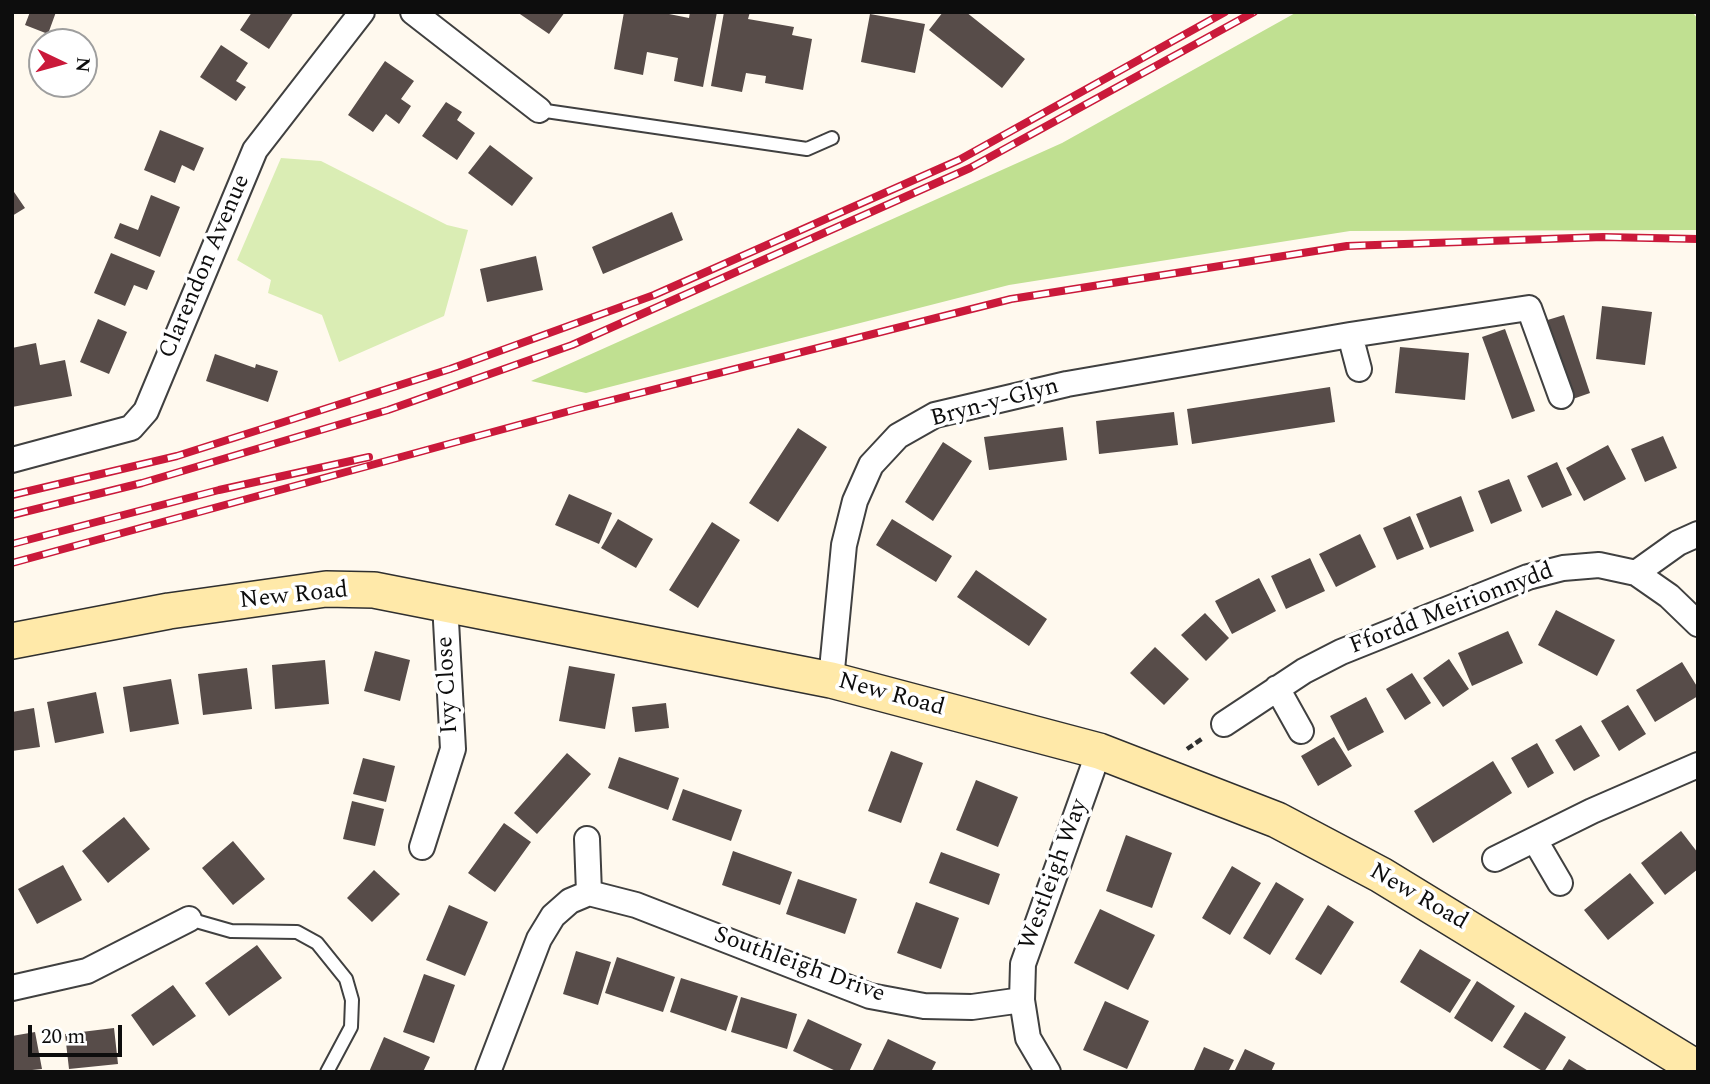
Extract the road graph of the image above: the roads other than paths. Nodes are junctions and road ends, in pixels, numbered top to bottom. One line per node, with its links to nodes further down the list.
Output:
1 (362, 12): 8 (street, Clarendon Avenue)
2 (413, 12): 3 (street)
3 (539, 110): 4 (lane)
4 (832, 138)
5 (1350, 335): 6 (street); 7 (street, Bryn-y-Glyn); 14 (street, Bryn-y-Glyn)
6 (1359, 369)
7 (1561, 396)
8 (12, 460)
9 (1698, 534): 10 (street)
10 (1636, 573): 12 (street, Ffordd Meirionnydd); 15 (street, Ffordd Meirionnydd)
11 (445, 603): 13 (main road, New Road); 14 (main road, New Road); 22 (street, Ivy Close)
12 (1698, 624)
13 (12, 642)
14 (831, 680): 18 (main road, New Road)
15 (1277, 688): 16 (street, Ffordd Meirionnydd); 17 (street)
16 (1224, 724)
17 (1301, 731)
18 (1099, 751): 28 (street, Westleigh Way); 29 (main road, New Road)
19 (1698, 765): 21 (street)
20 (587, 839): 25 (street)
21 (1536, 842): 23 (street); 24 (street)
22 (422, 847)
23 (1495, 859)
24 (1560, 883)
25 (589, 893): 28 (street, Southleigh Drive); 31 (street)
26 (189, 919): 27 (street); 30 (lane)
27 (12, 988)
28 (1022, 1000): 32 (street)
29 (1698, 1069)
30 (327, 1072)
31 (488, 1072)
32 (1048, 1072)

